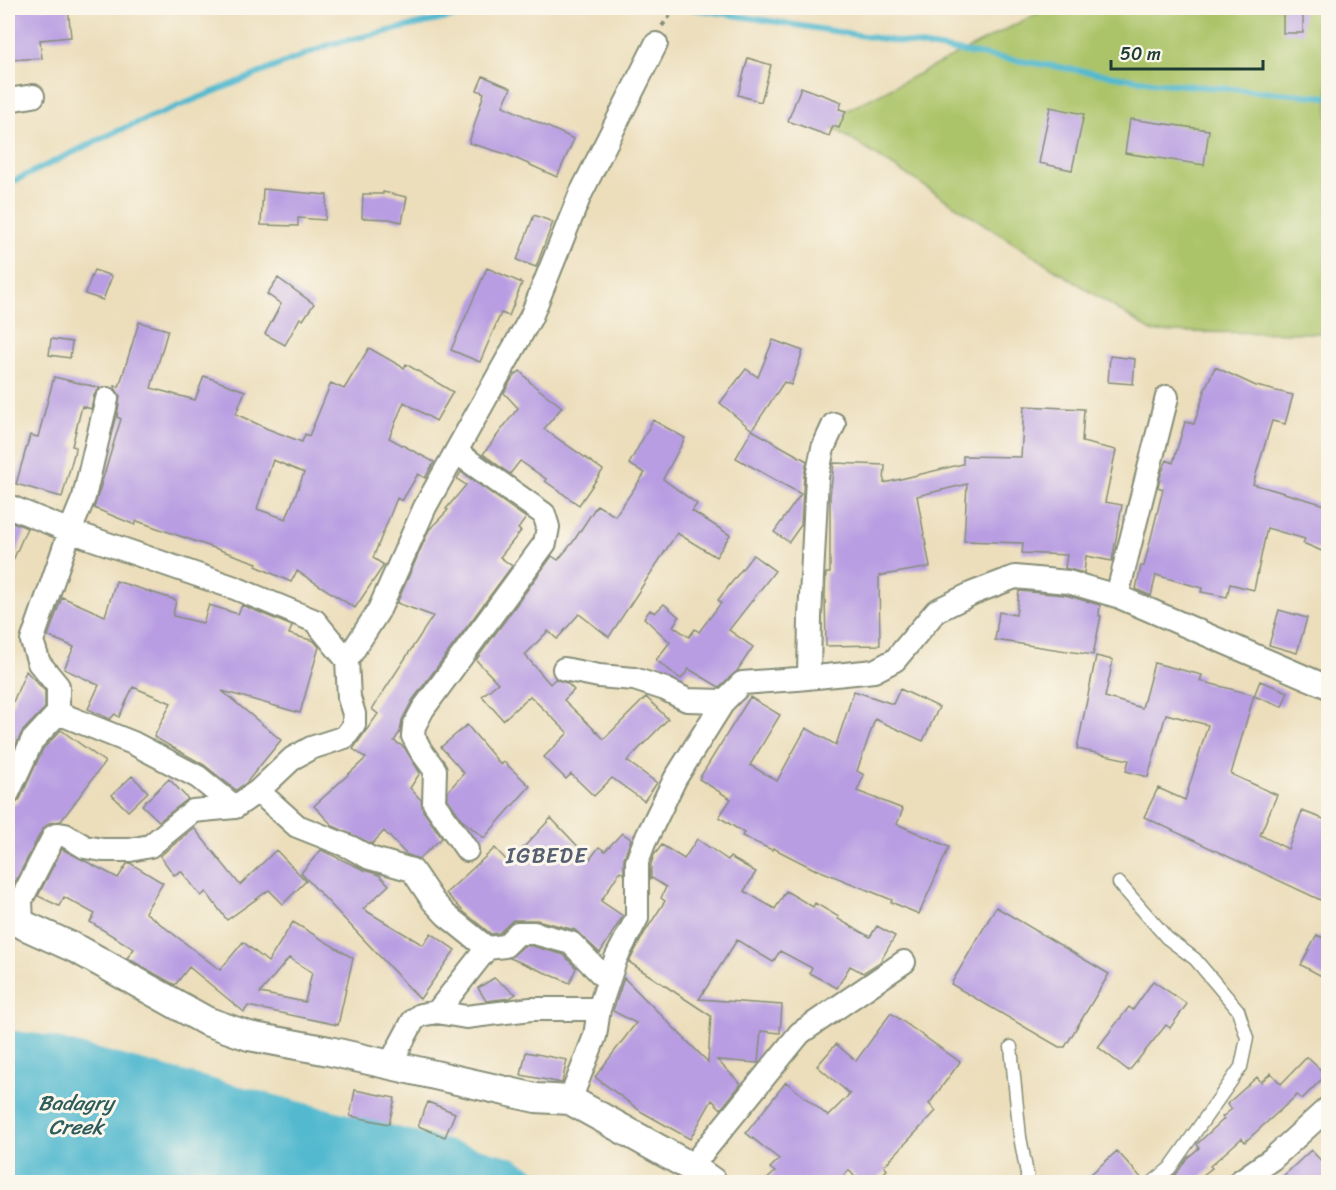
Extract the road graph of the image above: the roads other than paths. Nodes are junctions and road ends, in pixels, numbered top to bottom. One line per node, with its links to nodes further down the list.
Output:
1 (656, 44): 7 (street)
2 (33, 96): 3 (street)
3 (8, 100)
4 (1167, 397): 10 (street)
5 (107, 399): 9 (street)
6 (834, 424): 13 (street)
7 (456, 452): 11 (street); 20 (street)
8 (8, 507): 9 (street)
9 (70, 531): 11 (street); 16 (street)
10 (1117, 596): 13 (street); 14 (street)
11 (347, 660): 17 (street)
12 (564, 669): 15 (street)
13 (809, 678): 15 (street)
14 (1329, 687)
15 (724, 700): 25 (street)
16 (58, 713): 18 (street); 19 (street)
17 (258, 791): 19 (street); 23 (street)
18 (8, 793)
19 (235, 807): 22 (street)
20 (466, 850)
21 (1119, 883): 34 (lane)
22 (15, 921): 29 (street)
23 (487, 948): 25 (street); 27 (street)
24 (904, 962): 32 (street)
25 (608, 981): 26 (street)
26 (599, 1009): 27 (street); 30 (street)
27 (436, 1012): 29 (street)
28 (1011, 1047): 33 (lane)
29 (390, 1065): 30 (street)
30 (570, 1100): 32 (street)
31 (1329, 1108): 35 (street)
32 (702, 1175)
33 (1027, 1182)
34 (1153, 1182)
35 (1239, 1182)

